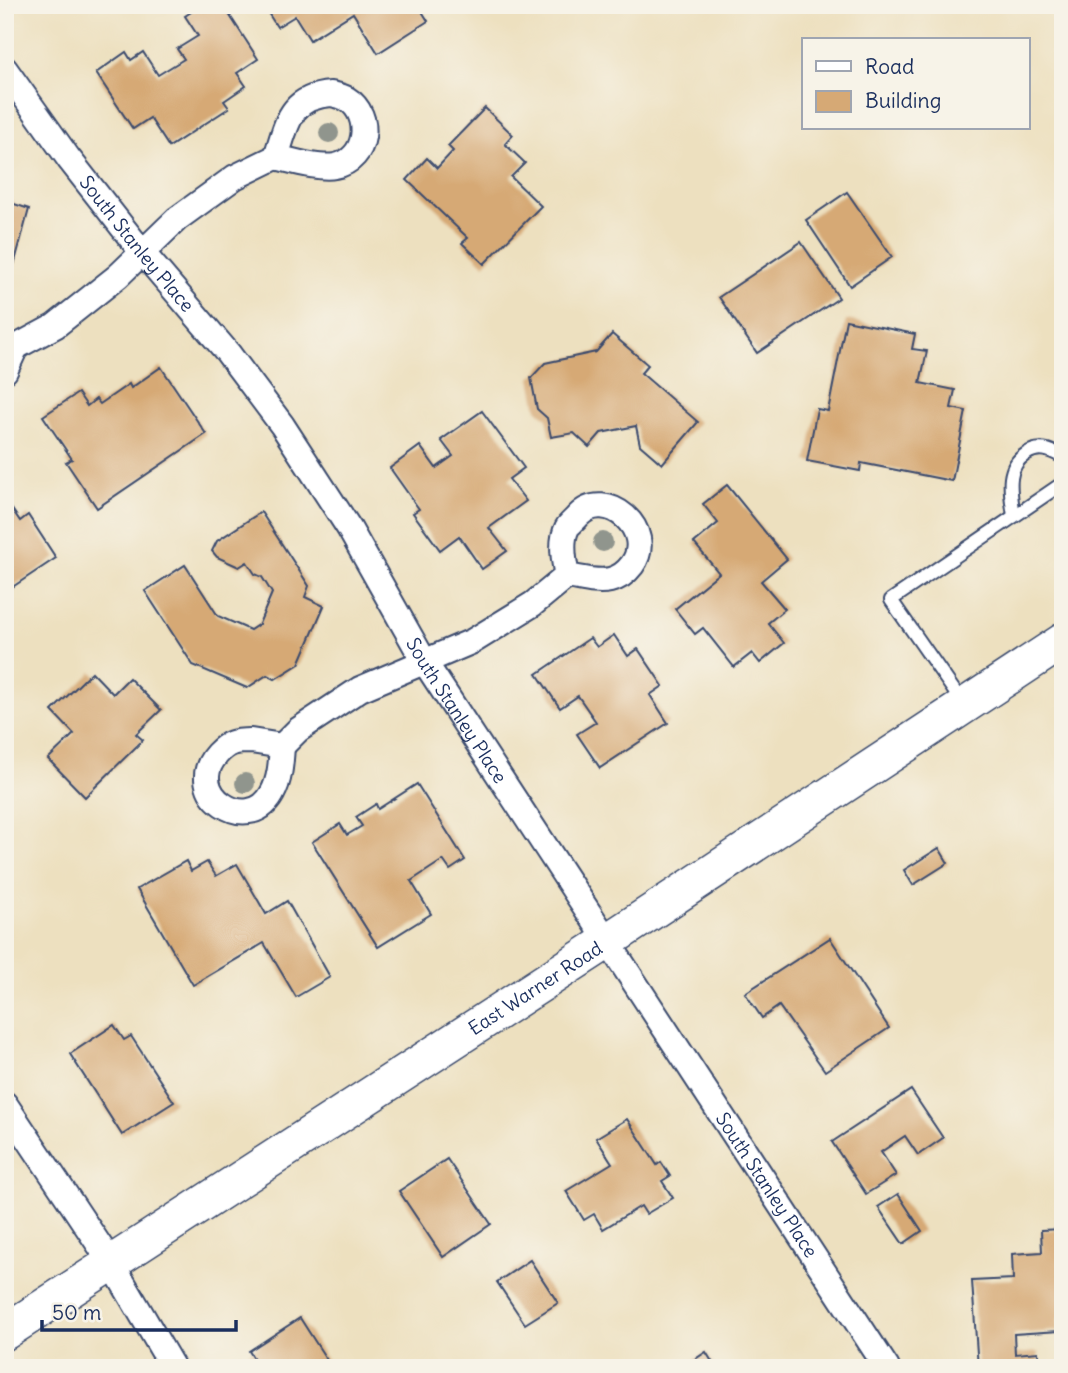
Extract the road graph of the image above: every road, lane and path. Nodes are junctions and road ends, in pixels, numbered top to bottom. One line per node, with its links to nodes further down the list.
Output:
1 (5, 69): 3 (street, South Stanley Place)
2 (276, 157): 3 (street)
3 (142, 252): 4 (street); 11 (street, South Stanley Place)
4 (11, 345): 5 (street)
5 (5, 371)
6 (1063, 457): 8 (lane)
7 (1063, 483): 8 (lane)
8 (1014, 516): 12 (lane)
9 (567, 576): 11 (street)
10 (1063, 641): 12 (main road, East Warner Road)
11 (424, 661): 13 (street); 14 (street, South Stanley Place)
12 (965, 706): 14 (main road, East Warner Road)
13 (282, 746)
14 (606, 942): 16 (main road, East Warner Road); 19 (street, South Stanley Place)
15 (5, 1104): 16 (street)
16 (112, 1264): 17 (main road, East Warner Road); 18 (street)
17 (5, 1332)
18 (173, 1368)
19 (887, 1368)

